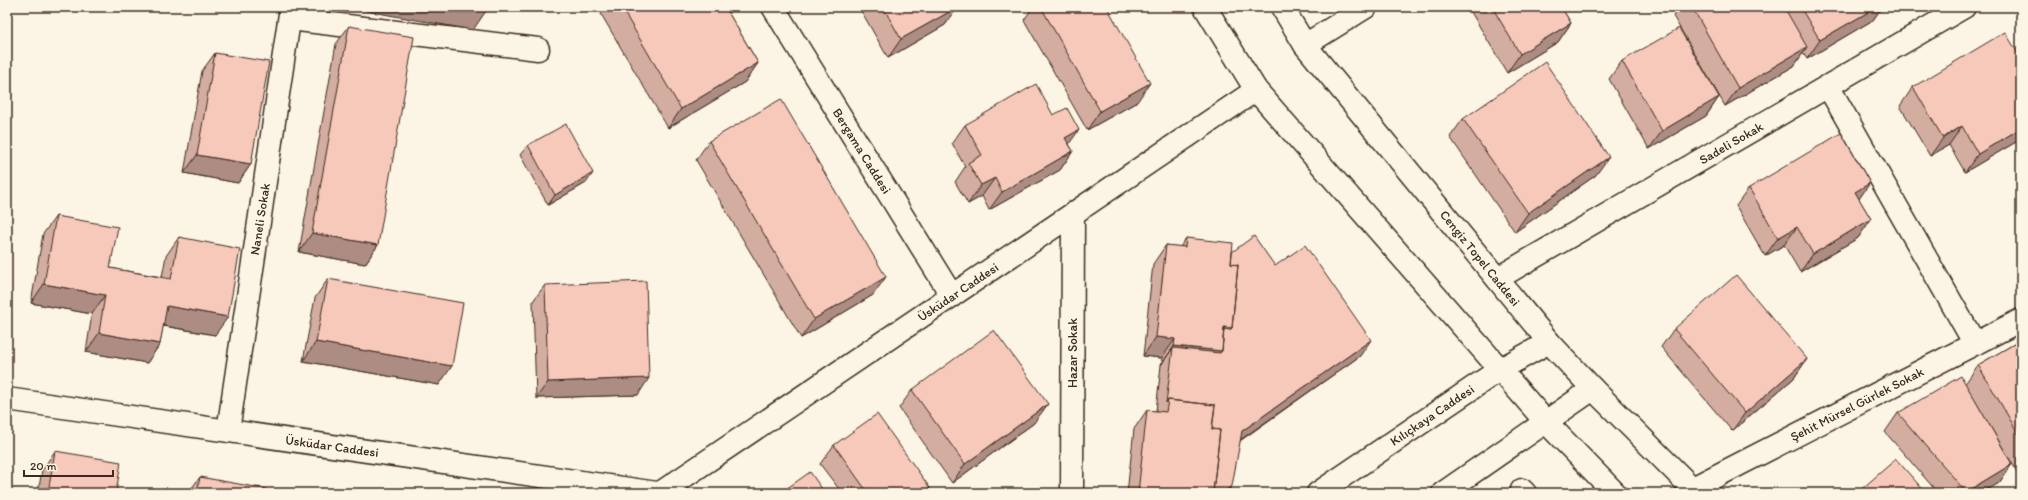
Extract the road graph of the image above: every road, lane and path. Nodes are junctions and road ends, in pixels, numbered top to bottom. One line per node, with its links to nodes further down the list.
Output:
1 (773, 7): 13 (street, Bergama Caddesi)
2 (1205, 7): 10 (street)
3 (1282, 7): 7 (street, Cengiz Topel Caddesi)
4 (1366, 7): 7 (street)
5 (1964, 7): 9 (street, Sadeli Sokak)
6 (290, 13): 8 (street); 21 (street, Naneli Sokak)
7 (1305, 45): 12 (street, Cengiz Topel Caddesi)
8 (538, 49)
9 (1828, 86): 12 (street, Sadeli Sokak); 16 (street)
10 (1256, 90): 11 (street, Üsküdar Caddesi); 17 (street)
11 (1073, 214): 13 (street, Üsküdar Caddesi); 26 (street, Hazar Sokak)
12 (1498, 278): 15 (street, Cengiz Topel Caddesi)
13 (952, 296): 22 (street, Üsküdar Caddesi)
14 (2021, 320): 16 (street, Şehit Mürsel Gürlek Sokak)
15 (1549, 342): 17 (street, Kılıçkaya Caddesi); 18 (street, Cengiz Topel Caddesi)
16 (1975, 344): 23 (street, Şehit Mürsel Gürlek Sokak)
17 (1500, 370): 20 (street); 27 (street, Kılıçkaya Caddesi)
18 (1593, 389): 20 (street); 23 (street, Cengiz Topel Caddesi)
19 (7, 399): 21 (street, Üsküdar Caddesi)
20 (1545, 421): 28 (street); 29 (street)
21 (228, 431): 24 (street, Üsküdar Caddesi)
22 (696, 468): 24 (street, Üsküdar Caddesi); 25 (street)
23 (1695, 491)
24 (659, 493)
25 (692, 493)
26 (1072, 493)
27 (1318, 493)
28 (1443, 493)
29 (1615, 493)

